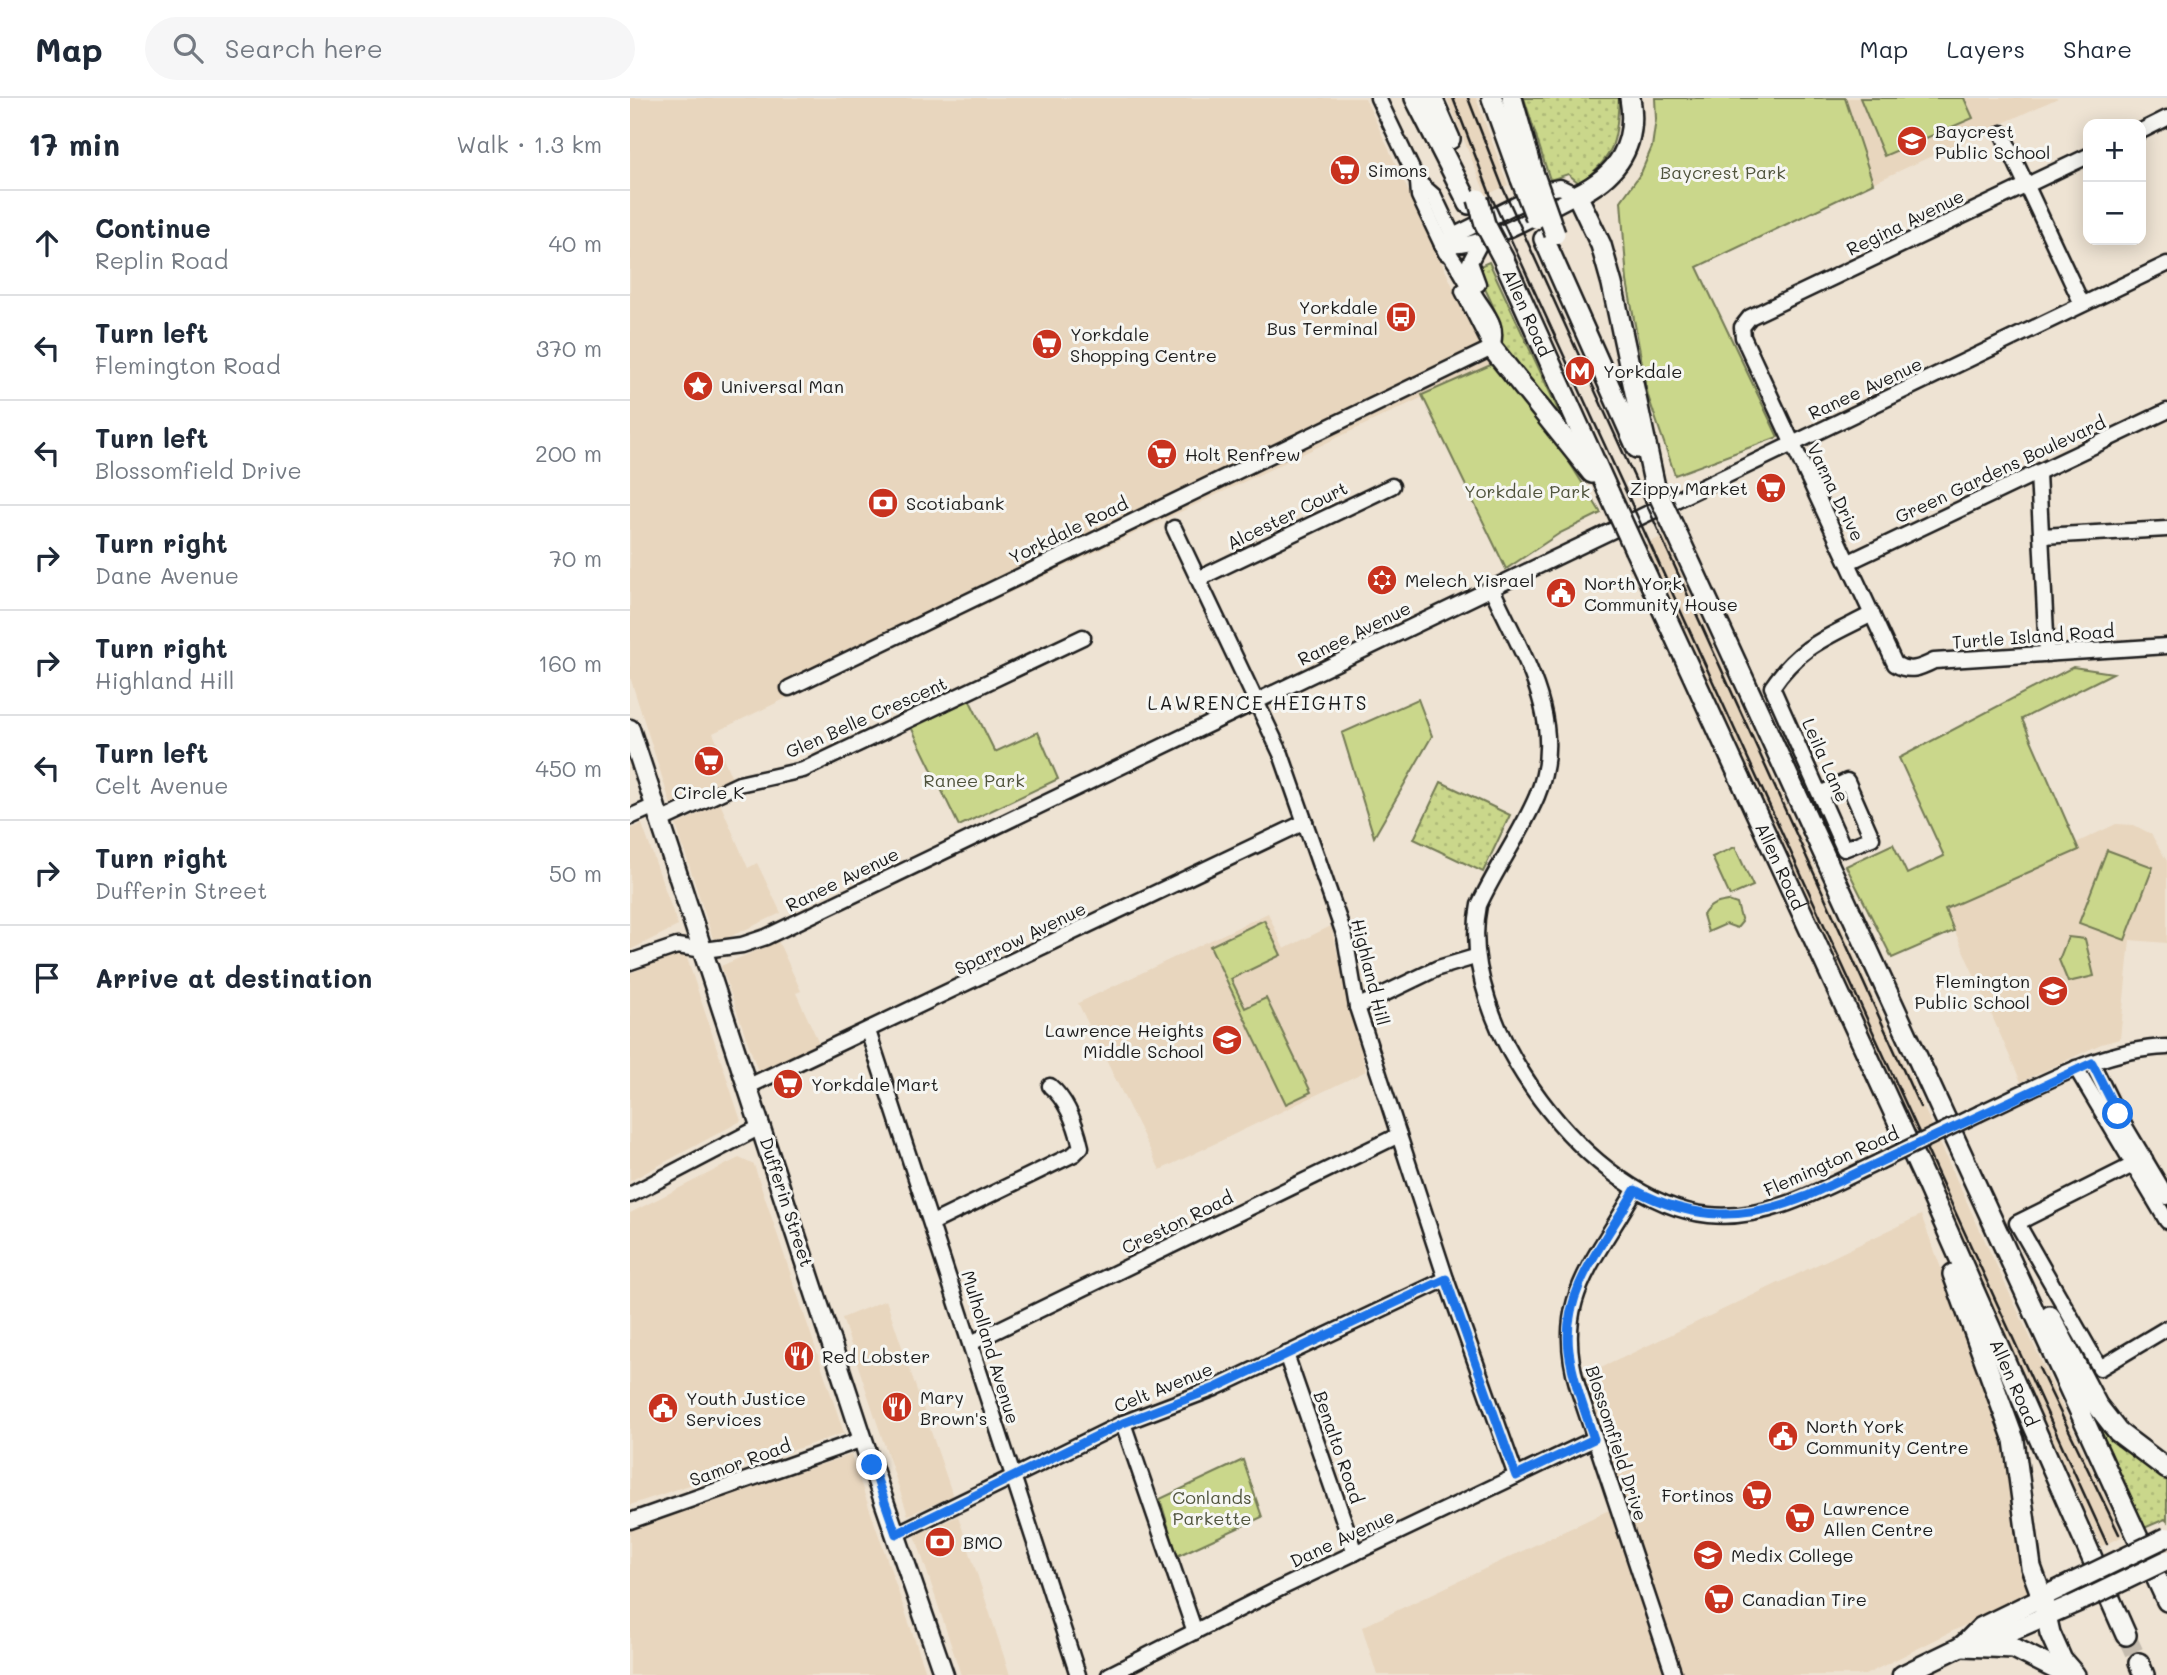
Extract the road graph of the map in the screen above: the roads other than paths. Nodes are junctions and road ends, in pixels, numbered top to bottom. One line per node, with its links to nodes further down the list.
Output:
1 (1378, 98): 16 (street)
2 (1415, 98): 14 (highway)
3 (1432, 98): 14 (highway, Allen Road)
4 (1492, 98): 11 (highway)
5 (1512, 98): 11 (highway)
6 (1630, 98): 13 (highway)
7 (2167, 118): 8 (street)
8 (2146, 128)
9 (2002, 133): 12 (street)
10 (2083, 158): 12 (street, Regina Avenue)
11 (1527, 176): 26 (highway, bridge)
12 (2027, 185): 18 (street); 20 (street, Regina Avenue)
13 (1577, 195): 15 (street); 16 (street); 26 (highway)
14 (1474, 201): 15 (highway, Allen Road, bridge)
15 (1483, 232): 16 (street); 19 (street); 27 (highway, Allen Road, bridge)
16 (1448, 241): 19 (street); 21 (street)
17 (2167, 264): 18 (street, Ranee Avenue)
18 (2082, 304): 23 (street, Ranee Avenue)
19 (1485, 309): 21 (street)
20 (1742, 327): 23 (street, Varna Drive)
21 (1492, 348): 27 (highway); 39 (street, Yorkdale Road)
22 (2167, 411): 24 (street, Green Gardens Boulevard)
23 (1791, 443): 31 (street, Varna Drive); 33 (street, Ranee Avenue)
24 (2038, 473): 30 (street); 31 (street, Green Gardens Boulevard)
25 (1392, 486): 32 (street, Alcester Court)
26 (1655, 487): 58 (highway, bridge)
27 (1609, 493): 60 (highway, Allen Road, bridge)
28 (1174, 528): 32 (street, Highland Hill)
29 (2167, 529): 30 (street)
30 (2042, 536): 37 (street)
31 (1849, 562): 34 (street, Varna Drive)
32 (1200, 578): 40 (street, Highland Hill)
33 (1492, 589): 40 (street, Ranee Avenue); 47 (street, Flemington Road)
34 (1872, 614): 38 (street, Varna Drive); 42 (street, Leila Lane)
35 (1083, 637): 43 (street, Glen Belle Crescent)
36 (2167, 646): 37 (street, Turtle Island Road)
37 (2047, 654): 38 (street, Turtle Island Road)
38 (1903, 670)
39 (789, 688)
40 (1256, 701): 45 (street, Highland Hill); 46 (street, Ranee Avenue)
41 (630, 729): 43 (main road, Dufferin Street)
42 (1820, 794): 42 (street, Leila Lane)
43 (659, 813): 44 (street, Glen Belle Crescent); 46 (main road, Dufferin Street)
44 (630, 817)
45 (1305, 822): 49 (street, Highland Hill); 50 (street, Sparrow Avenue)
46 (704, 950): 48 (street, Ranee Avenue); 54 (main road, Dufferin Street)
47 (1475, 957): 49 (street); 61 (street, Flemington Road)
48 (630, 962)
49 (1357, 1007): 57 (street, Highland Hill)
50 (868, 1031): 54 (street, Sparrow Avenue); 65 (street, Mulholland Avenue)
51 (2167, 1047): 52 (street, Flemington Road)
52 (2092, 1063): 53 (street, Flemington Road); 59 (street)
53 (2076, 1068): 59 (street); 61 (street, Flemington Road, bridge)
54 (749, 1086): 56 (main road, Dufferin Street)
55 (1050, 1086): 65 (street)
56 (762, 1126): 62 (street); 71 (main road, Dufferin Street)
57 (1399, 1135): 66 (street, Highland Hill); 68 (street, Creston Road)
58 (1966, 1162): 73 (highway); 82 (highway)
59 (2140, 1162): 63 (street); 64 (street); 67 (street)
60 (1926, 1181): 81 (highway); 85 (highway, Allen Road)
61 (1635, 1190): 72 (street, Blossomfield Drive)
62 (630, 1195)
63 (2167, 1197)
64 (2167, 1220)
65 (932, 1223): 68 (street, Mulholland Avenue)
66 (1446, 1279): 69 (street, Celt Avenue); 74 (street, Highland Hill)
67 (2167, 1328)
68 (971, 1343): 75 (street, Mulholland Avenue)
69 (1286, 1354): 70 (street, Celt Avenue); 79 (street, Benalto Road)
70 (1123, 1423): 75 (street, Celt Avenue); 84 (street)
71 (863, 1439): 76 (street, Samor Road); 77 (main road, Dufferin Street)
72 (1594, 1439): 74 (street, Dane Avenue); 90 (street, Blossomfield Drive)
73 (2167, 1469)
74 (1516, 1476): 79 (street, Dane Avenue)
75 (1012, 1479): 77 (street, Celt Avenue); 88 (street, Mulholland Avenue)
76 (630, 1521)
77 (896, 1534): 87 (main road, Dufferin Street)
78 (2167, 1537): 81 (main road, bridge)
79 (1355, 1553): 84 (street, Dane Avenue)
80 (2167, 1560): 83 (main road, bridge)
81 (2042, 1597): 83 (highway); 86 (main road)
82 (2167, 1601)
83 (2047, 1616): 86 (main road); 93 (highway)
84 (1195, 1632): 89 (street, Dane Avenue)
85 (2126, 1634)
86 (1962, 1647): 91 (main road); 92 (highway)
87 (944, 1675)
88 (1078, 1675)
89 (1108, 1675)
90 (1674, 1675)
91 (1902, 1675)
92 (2067, 1675)
93 (2076, 1675)

